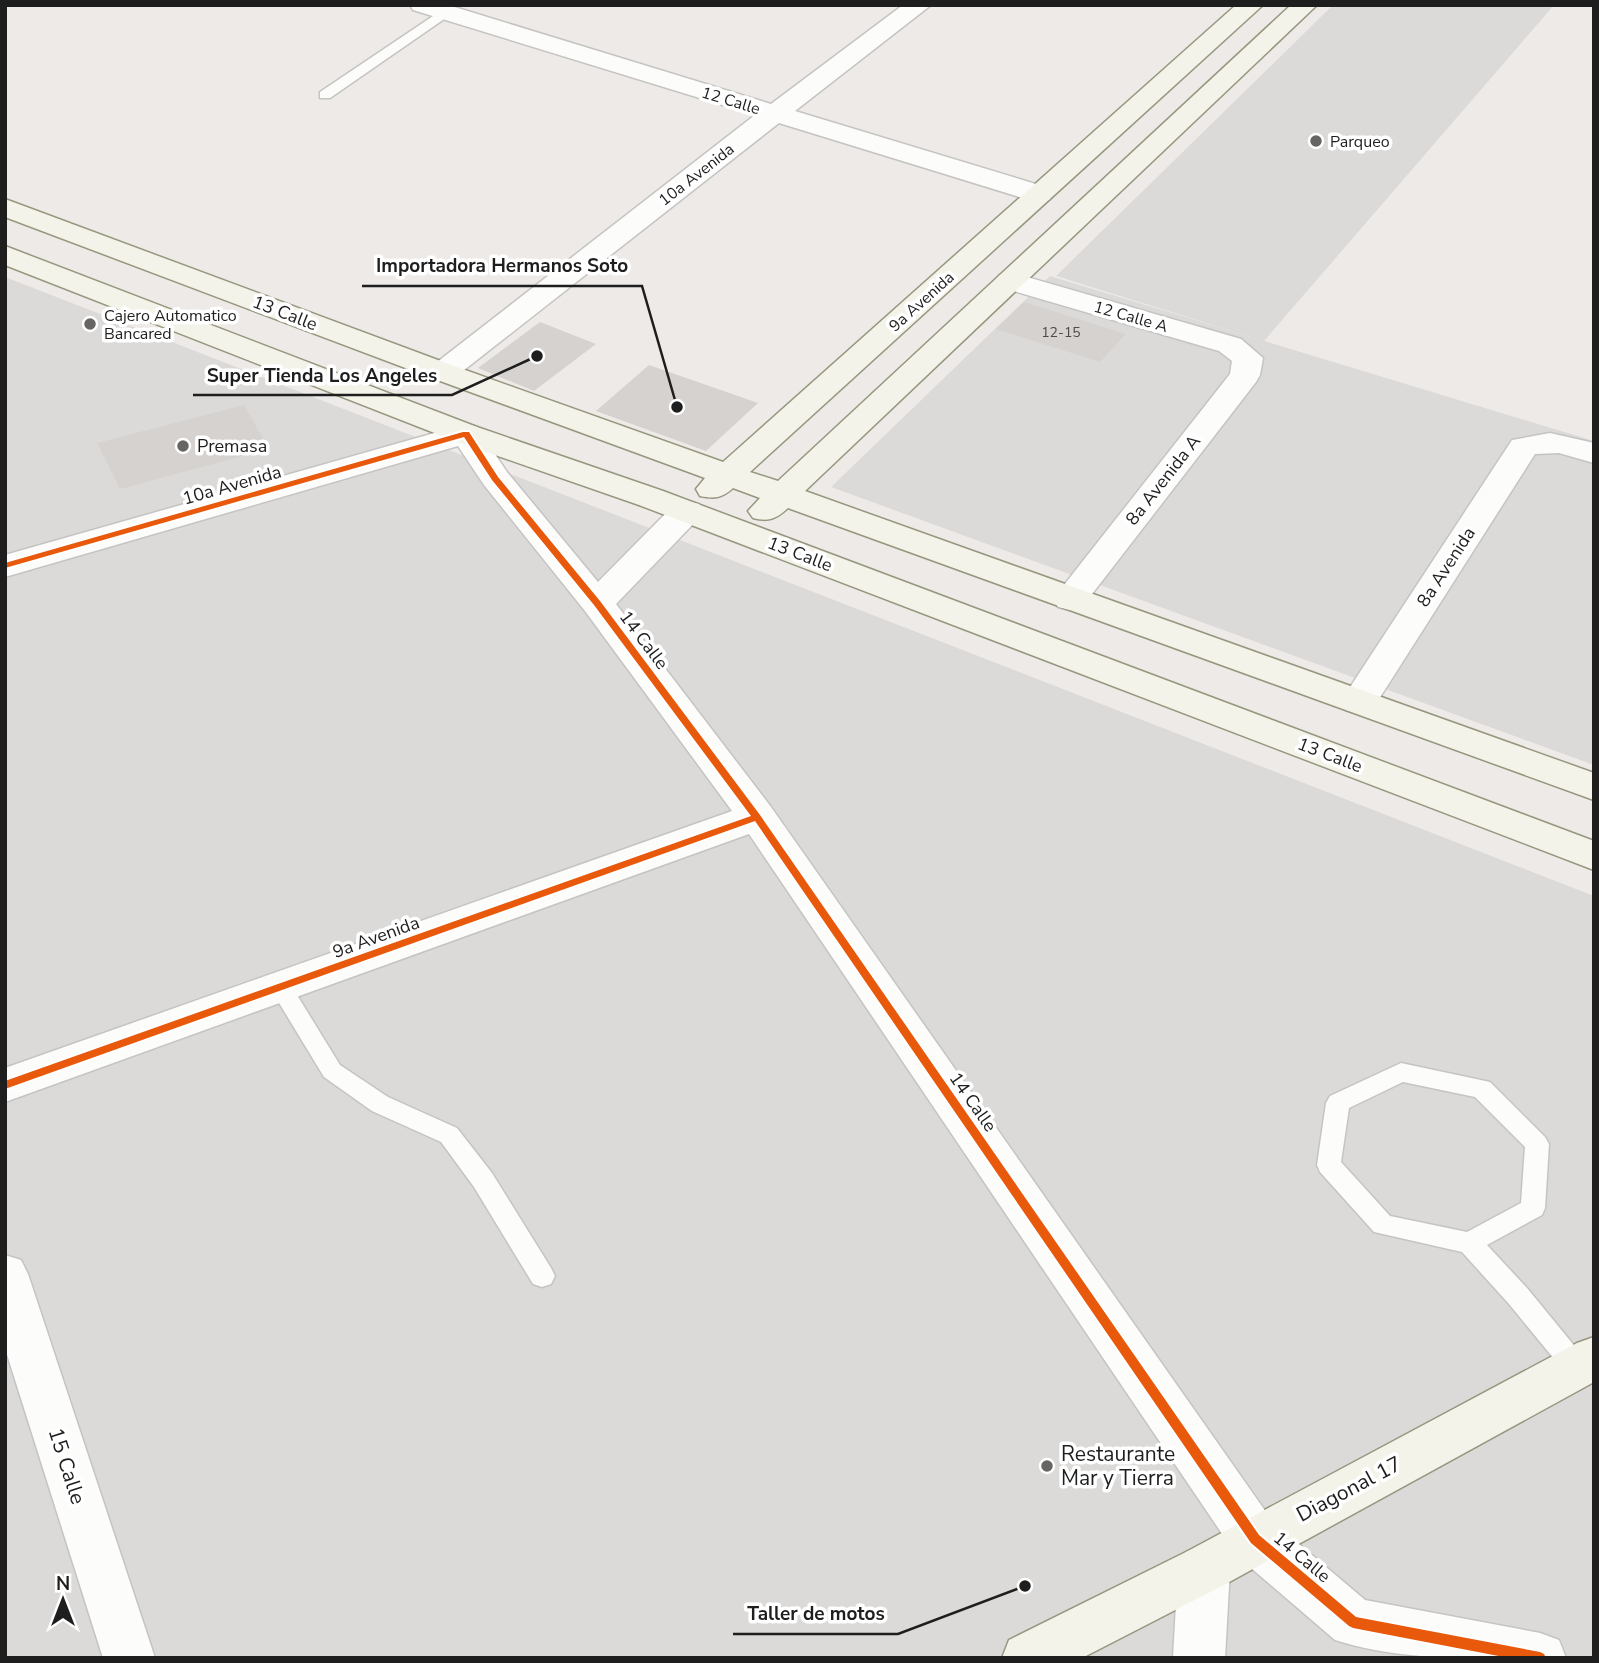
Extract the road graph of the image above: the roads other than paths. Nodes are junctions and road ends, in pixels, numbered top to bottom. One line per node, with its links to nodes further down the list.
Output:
1 (919, 5): 6 (street, 10a Avenida)
2 (1251, 5): 7 (main road, 9a Avenida)
3 (1305, 5): 10 (main road)
4 (434, 9): 5 (lane); 6 (street, 12 Calle)
5 (325, 95)
6 (775, 113): 7 (street, 12 Calle); 12 (street, 10a Avenida)
7 (1039, 194): 15 (main road, 9a Avenida)
8 (5, 207): 12 (main road, 13 Calle)
9 (5, 255): 13 (main road, 13 Calle)
10 (1010, 281): 11 (street, 12 Calle A); 16 (main road)
11 (1248, 358): 20 (street, 8a Avenida A)
12 (443, 372): 15 (main road, 13 Calle)
13 (466, 434): 17 (main road, 13 Calle); 19 (street, 10a Avenida); 21 (street, 14 Calle)
14 (1594, 453): 22 (street, 8a Avenida)
15 (728, 475): 16 (main road, 13 Calle); 17 (main road, 9a Avenida)
16 (781, 496): 18 (main road); 20 (main road, 13 Calle)
17 (687, 512): 18 (main road, 13 Calle); 21 (street, 9a Avenida)
18 (743, 533): 25 (main road, 13 Calle)
19 (5, 566)
20 (1070, 599): 22 (main road, 13 Calle)
21 (597, 603): 24 (street, 14 Calle)
22 (1359, 701): 23 (main road, 13 Calle)
23 (1594, 787)
24 (757, 817): 26 (street, 9a Avenida); 32 (street, 14 Calle)
25 (1594, 856)
26 (281, 988): 27 (street, 9a Avenida); 30 (lane)
27 (5, 1085)
28 (1469, 1243): 28 (lane); 31 (lane)
29 (5, 1274): 34 (street, 15 Calle)
30 (542, 1276)
31 (1585, 1363): 32 (main road, Diagonal 17)
32 (1255, 1539): 33 (main road, Diagonal 17); 37 (street, 14 Calle)
33 (1204, 1569): 35 (main road, Diagonal 17); 36 (street)
34 (129, 1658)
35 (1028, 1658)
36 (1199, 1658)
37 (1540, 1658)

